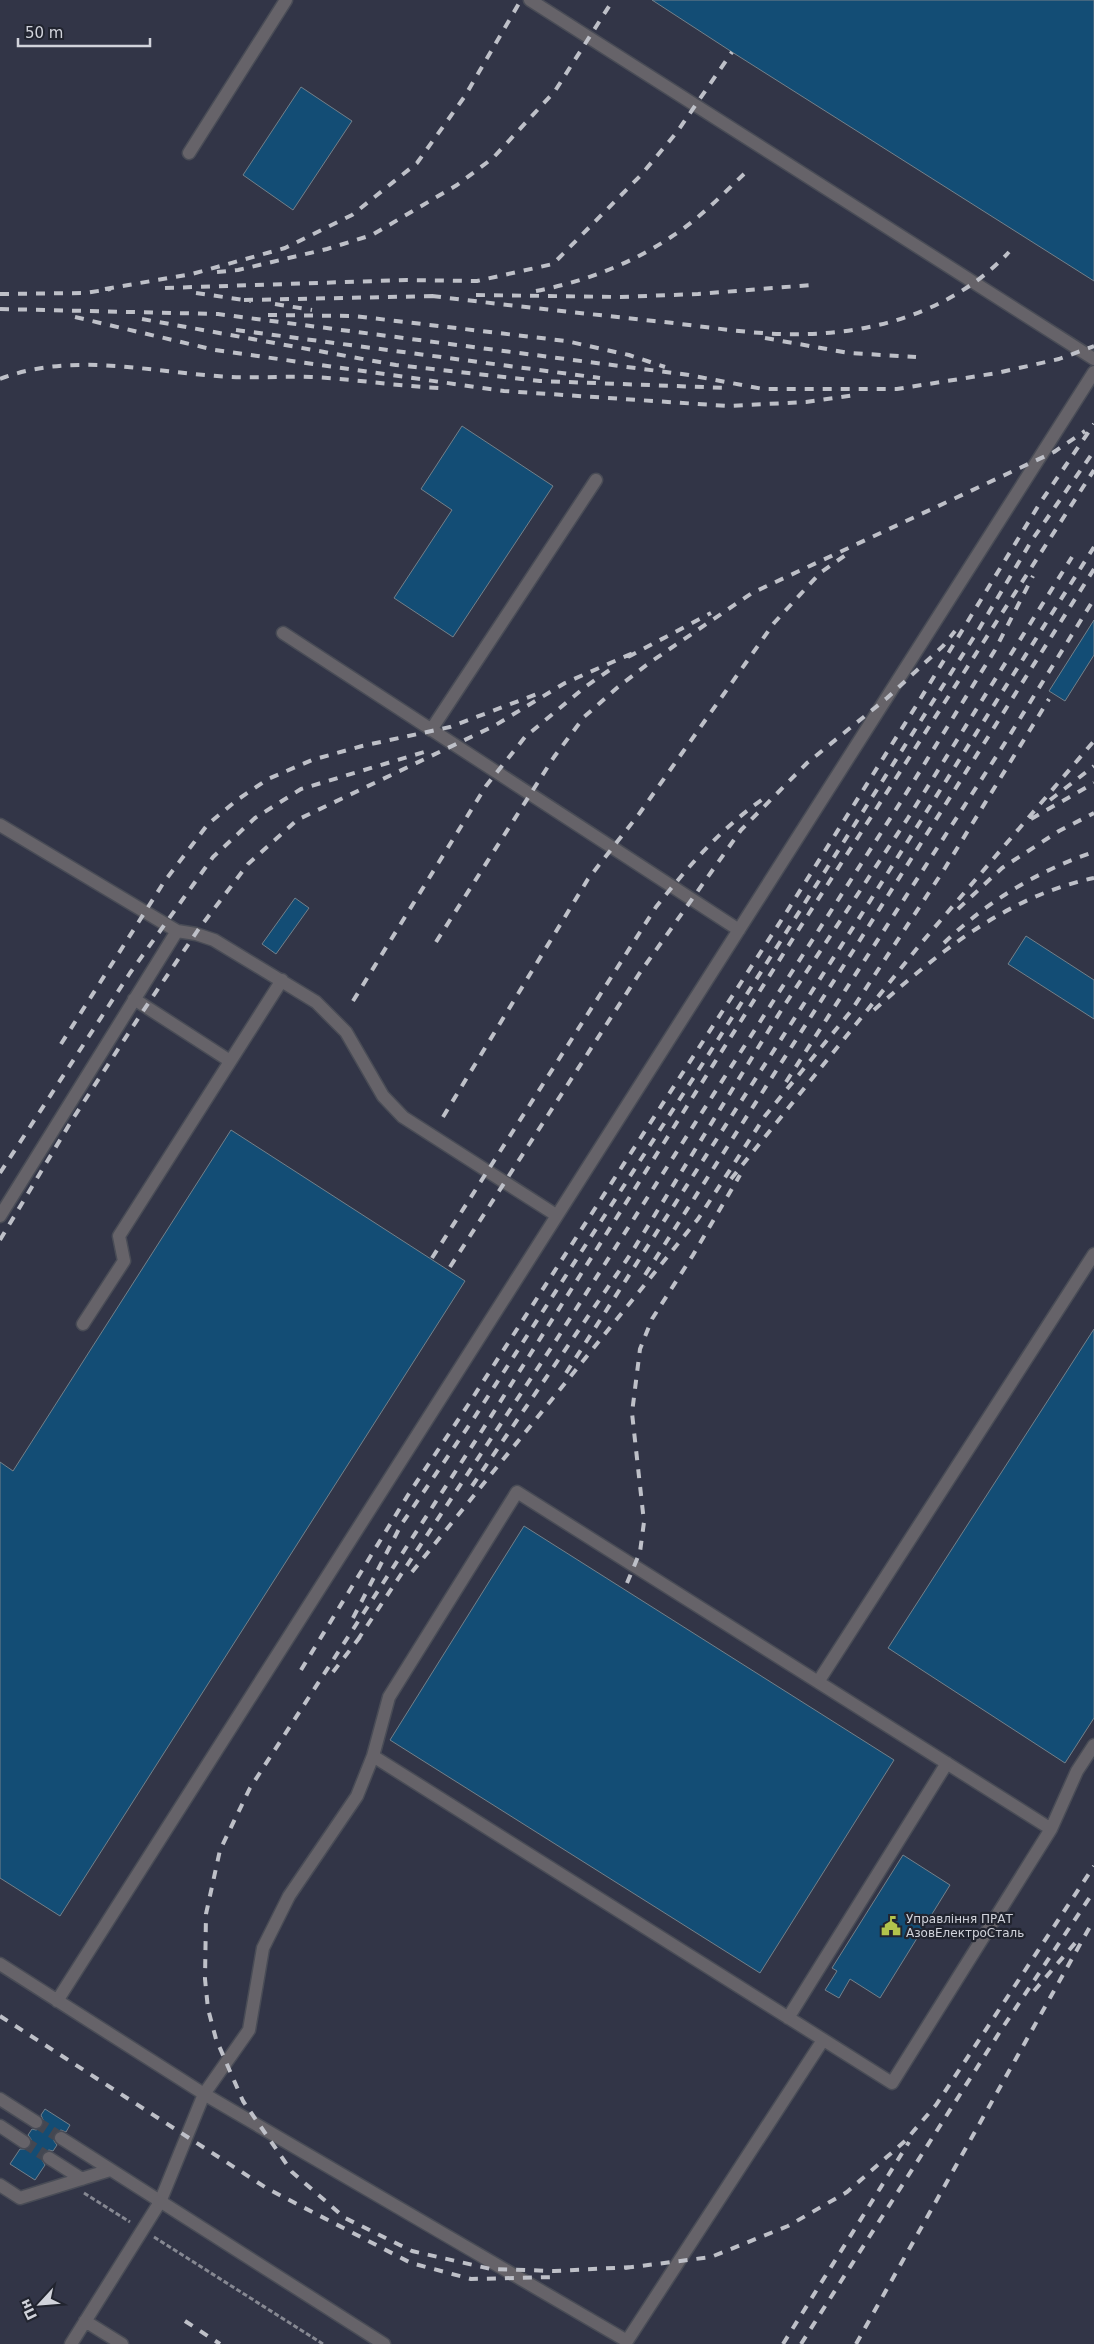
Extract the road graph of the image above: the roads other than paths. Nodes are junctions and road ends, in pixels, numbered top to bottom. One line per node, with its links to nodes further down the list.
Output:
1 (286, 0): 3 (lane)
2 (530, 0): 4 (lane)
3 (189, 154)
4 (1094, 359)
5 (1094, 372): 10 (lane)
6 (596, 480): 8 (lane)
7 (283, 633): 8 (lane)
8 (431, 730): 10 (lane)
9 (0, 825): 11 (lane)
10 (739, 930): 15 (lane)
11 (177, 931): 12 (lane); 13 (lane)
12 (282, 980): 14 (lane); 15 (lane)
13 (134, 999): 14 (lane); 16 (lane)
14 (230, 1061): 18 (lane)
15 (556, 1215): 25 (lane)
16 (0, 1216)
17 (1094, 1254): 19 (lane)
18 (83, 1324)
19 (818, 1682): 21 (lane); 22 (lane)
20 (1094, 1745): 23 (lane)
21 (373, 1756): 26 (lane); 28 (lane)
22 (947, 1763): 23 (lane); 26 (lane)
23 (1051, 1829): 27 (lane)
24 (0, 1964): 25 (lane)
25 (57, 2001): 28 (lane)
26 (788, 2018): 27 (lane)
27 (823, 2040): 40 (lane)
28 (204, 2094): 38 (lane); 40 (lane)
29 (0, 2099): 30 (lane)
30 (36, 2122)
31 (0, 2126): 33 (lane)
32 (62, 2138): 35 (lane)
33 (24, 2142)
34 (49, 2158): 36 (lane)
35 (110, 2170): 36 (lane); 38 (lane)
36 (82, 2179): 37 (lane)
37 (0, 2185)
38 (160, 2202): 39 (lane); 43 (lane)
39 (85, 2321): 41 (lane); 42 (lane)
40 (626, 2343)
41 (71, 2344)
42 (122, 2344)
43 (384, 2344)

